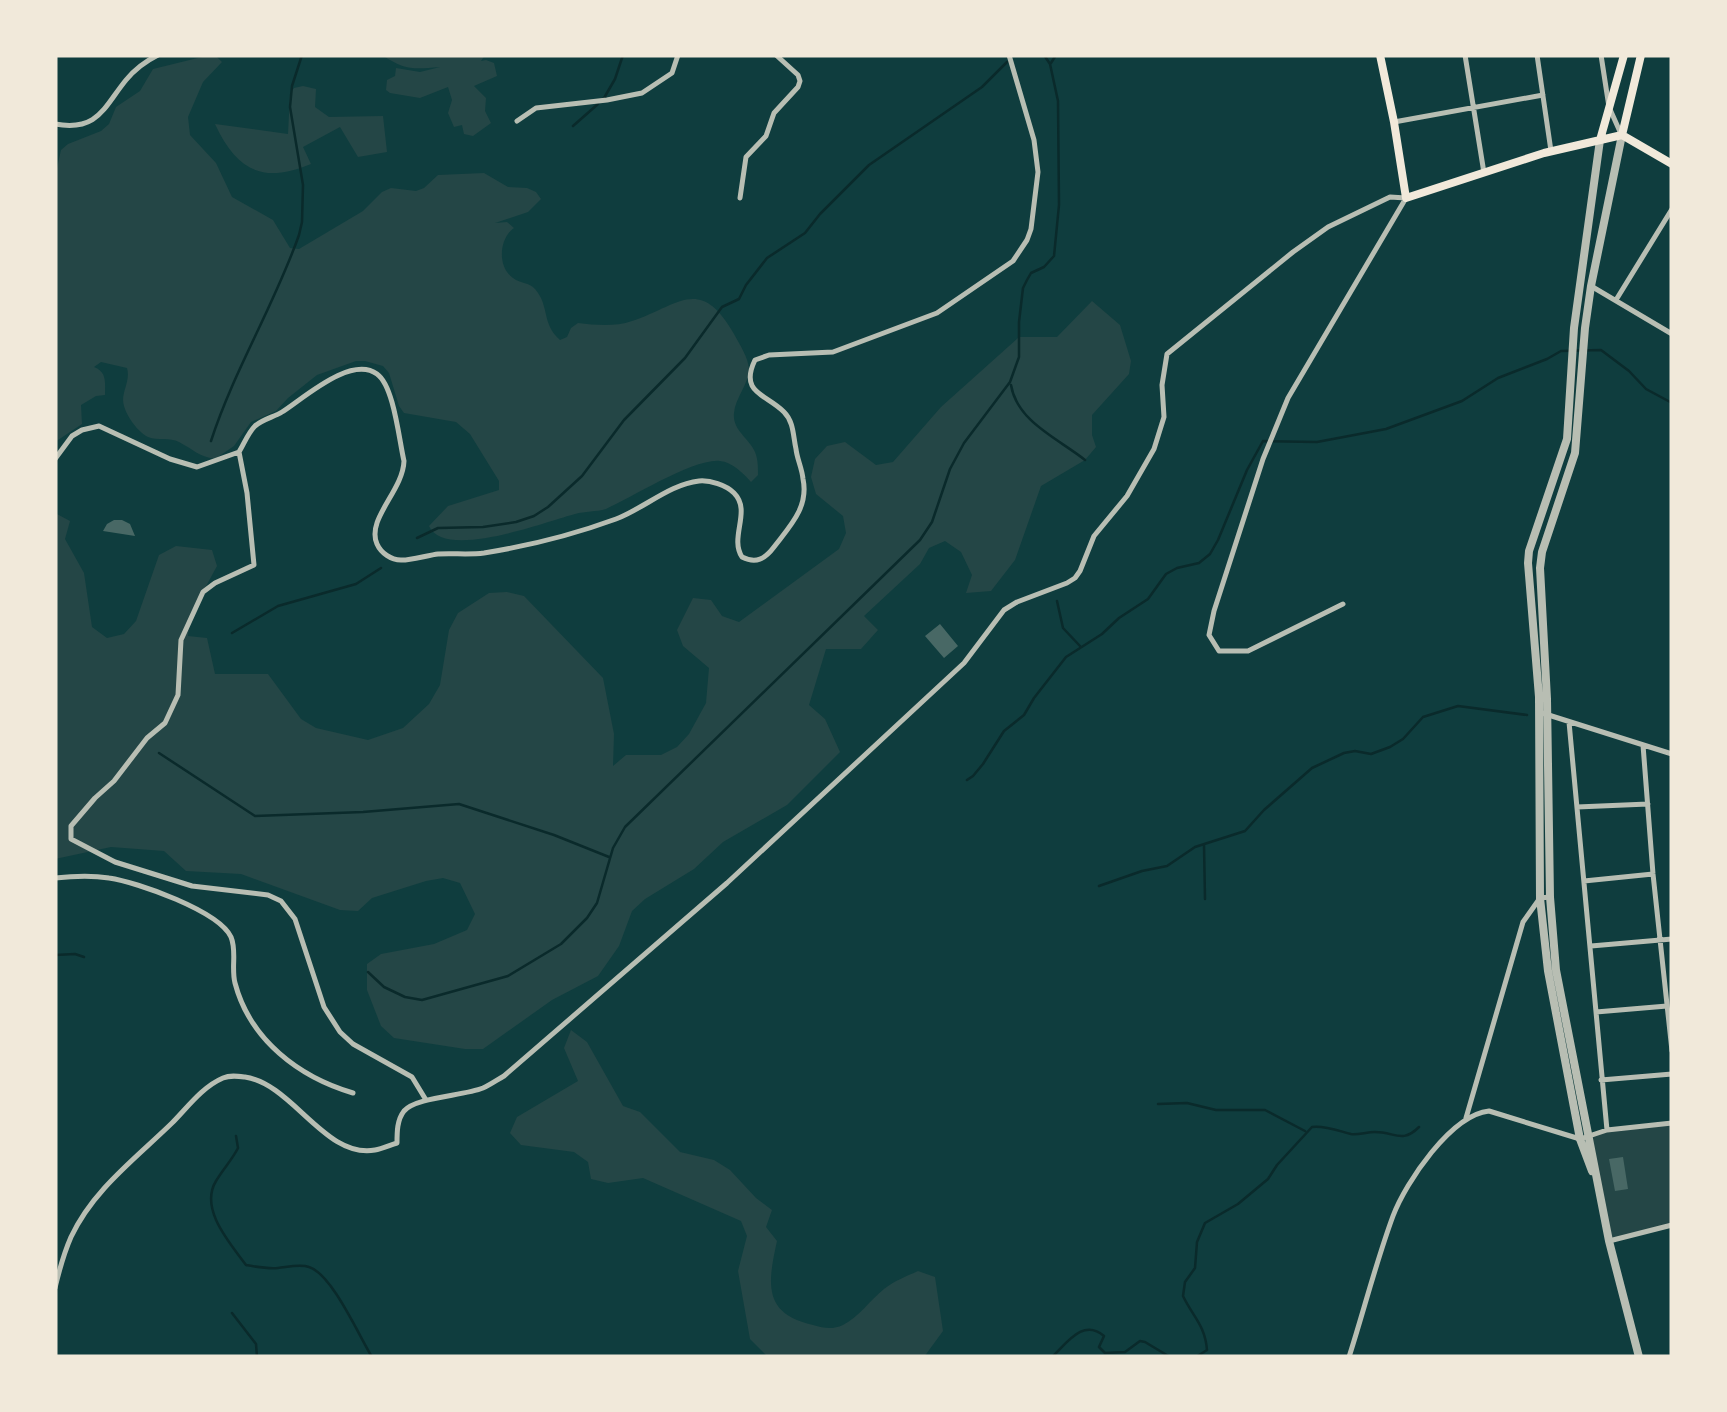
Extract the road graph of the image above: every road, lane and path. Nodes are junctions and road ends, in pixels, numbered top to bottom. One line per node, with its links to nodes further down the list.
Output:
1 (158, 55): 16 (street)
2 (678, 55): 14 (street)
3 (776, 55): 22 (street)
4 (1009, 55): 28 (street)
5 (1380, 55): 15 (main road)
6 (1465, 55): 13 (street)
7 (1536, 55): 11 (street)
8 (1601, 55): 12 (street)
9 (1624, 55): 12 (main road)
10 (1641, 55): 17 (main road)
11 (1543, 95): 13 (street); 19 (street)
12 (1609, 107): 17 (street); 18 (main road)
13 (1472, 108): 15 (street); 21 (street)
14 (516, 121)
15 (1394, 122): 23 (main road)
16 (55, 124)
17 (1622, 135): 18 (main road); 20 (main road); 25 (street)
18 (1600, 140): 19 (main road); 31 (street)
19 (1552, 151): 21 (main road)
20 (1672, 164)
21 (1484, 173): 23 (main road)
22 (740, 198)
23 (1406, 198): 30 (street); 52 (street)
24 (1672, 209): 26 (street)
25 (1591, 286): 26 (street); 31 (street)
26 (1616, 300): 27 (street)
27 (1672, 334)
28 (239, 452): 29 (street); 37 (street)
29 (55, 458)
30 (1343, 604)
31 (1544, 714): 32 (street); 42 (street)
32 (1569, 722): 33 (street); 36 (street)
33 (1644, 745): 34 (street); 35 (street)
34 (1672, 754)
35 (1648, 804): 36 (street); 38 (street)
36 (1577, 807): 41 (street)
37 (115, 862): 40 (street); 52 (street)
38 (1653, 874): 41 (street); 44 (street)
39 (55, 878): 40 (street)
40 (111, 878): 51 (street)
41 (1584, 881): 45 (street)
42 (1545, 898): 53 (street); 56 (street)
43 (1672, 938): 44 (street)
44 (1660, 940): 45 (street); 46 (street)
45 (1591, 946): 47 (street)
46 (1667, 1006): 47 (street); 48 (street)
47 (1596, 1012): 50 (street)
48 (1672, 1051)
49 (1672, 1074): 50 (street)
50 (1601, 1080): 55 (street)
51 (353, 1093)
52 (426, 1100): 59 (street)
53 (1466, 1118): 56 (street); 60 (street)
54 (1672, 1123): 55 (street)
55 (1607, 1130): 56 (street)
56 (1584, 1138): 58 (street)
57 (1672, 1225): 58 (street)
58 (1609, 1241): 61 (street)
59 (55, 1288)
60 (1349, 1357)
61 (1639, 1357)

